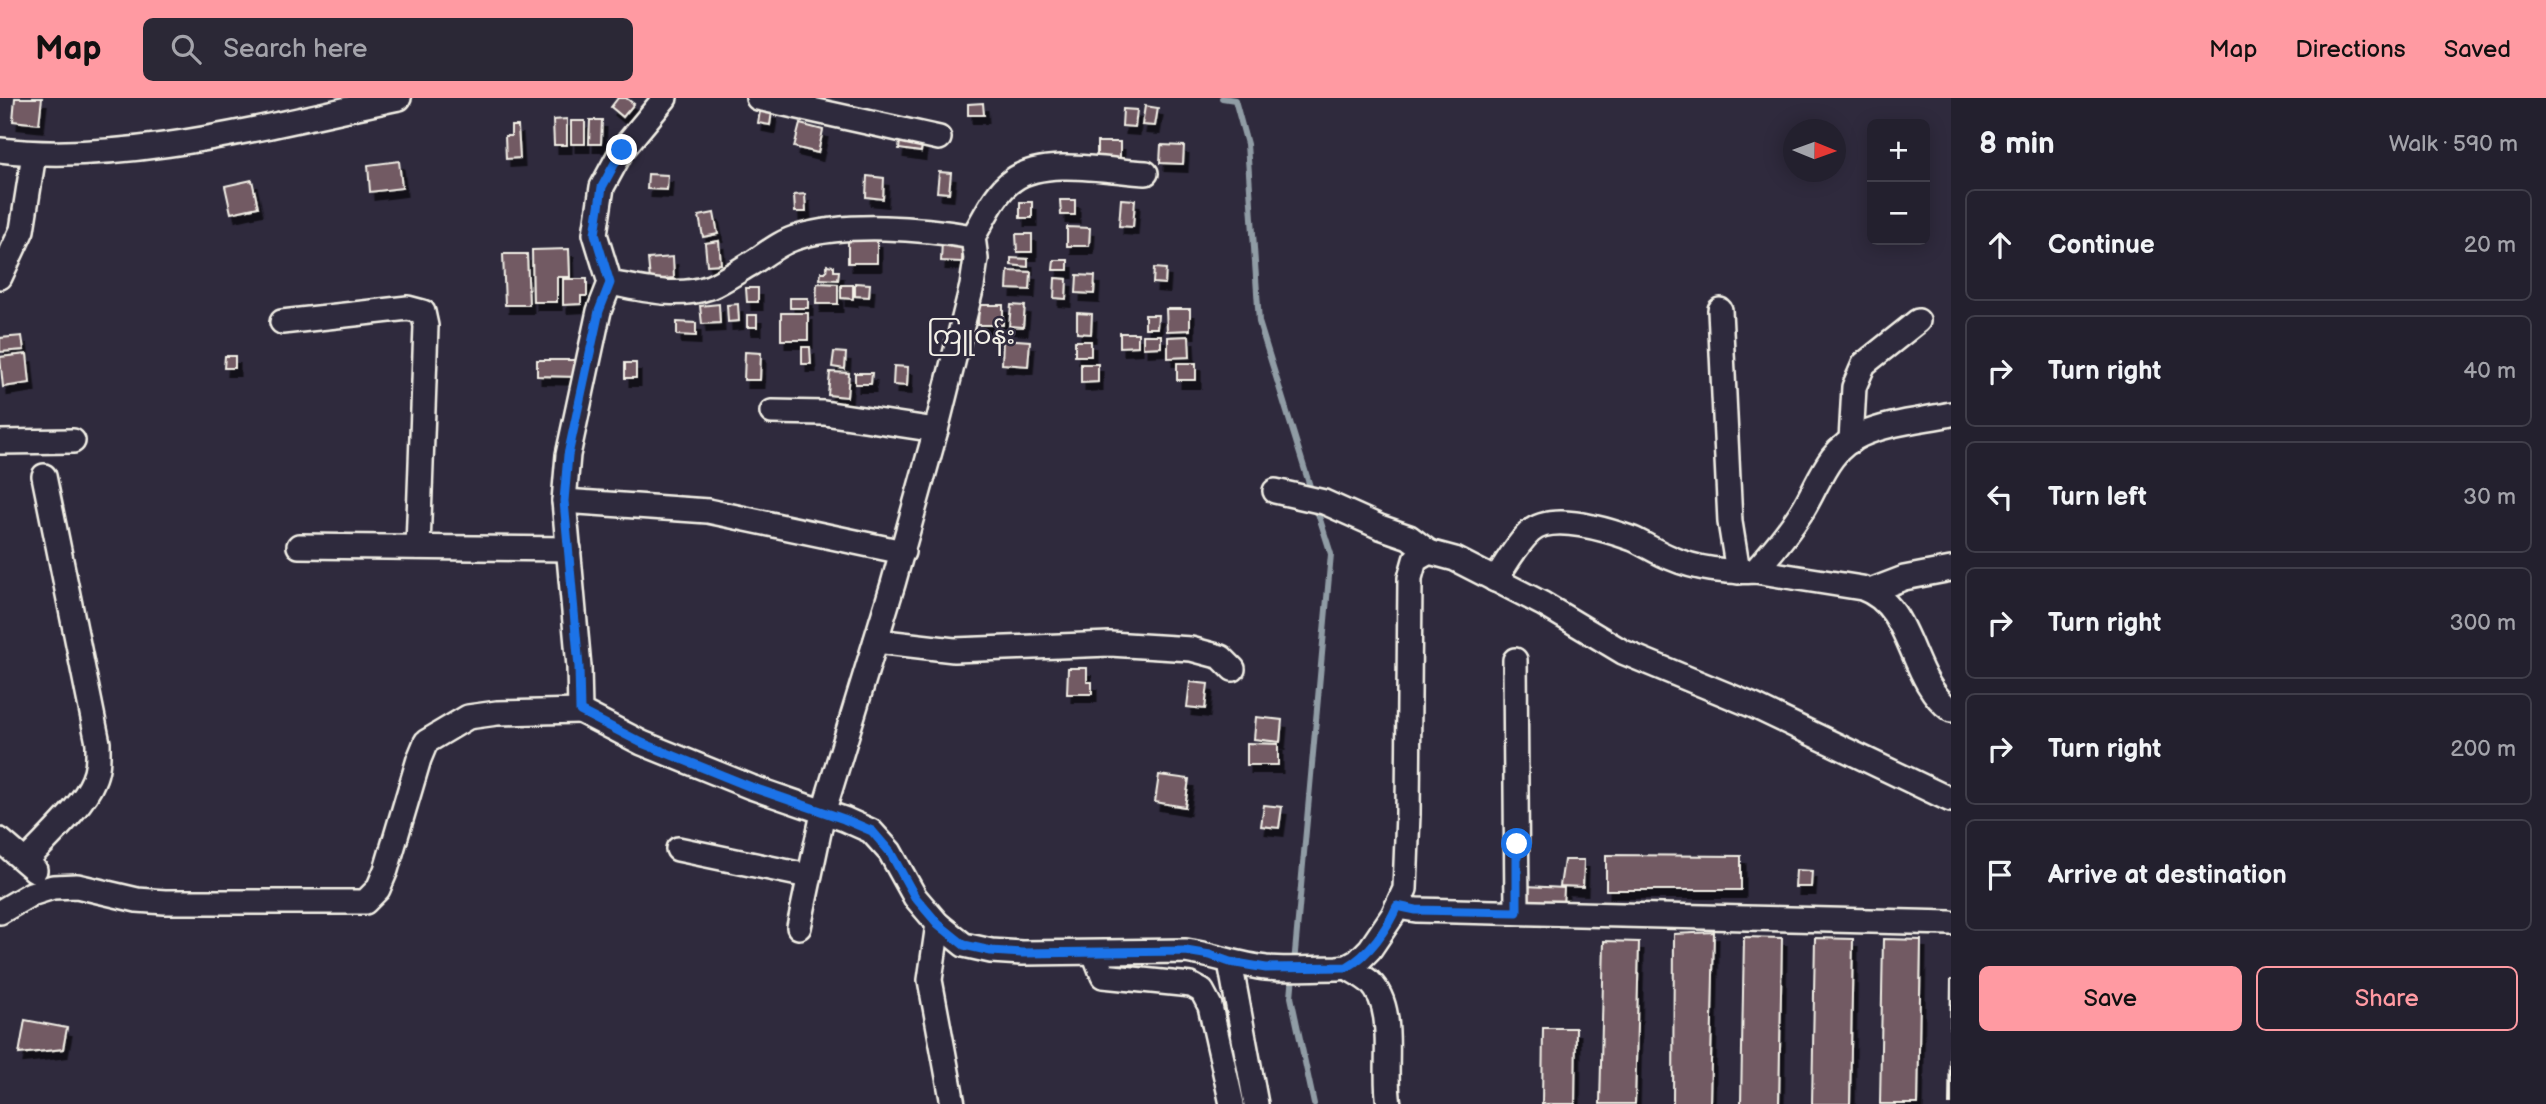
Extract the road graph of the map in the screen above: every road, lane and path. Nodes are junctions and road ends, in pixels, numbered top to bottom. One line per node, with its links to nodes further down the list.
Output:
1 (399, 98): 6 (street)
2 (665, 98): 10 (street)
3 (758, 98): 4 (street)
4 (939, 138)
5 (0, 150): 6 (street)
6 (34, 154): 9 (street)
7 (1146, 173): 8 (street)
8 (973, 237): 10 (street); 16 (street)
9 (0, 277)
10 (610, 283): 22 (street)
11 (1720, 310): 29 (street)
12 (1918, 321): 18 (street)
13 (282, 322): 24 (street)
14 (772, 412): 16 (street)
15 (1951, 414): 18 (street)
16 (936, 430): 26 (street)
17 (73, 440): 19 (street)
18 (1852, 441): 29 (street)
19 (0, 442)
20 (44, 476): 41 (street)
21 (1275, 491): 27 (street)
22 (564, 501): 25 (street); 26 (street)
23 (299, 545): 24 (street)
24 (418, 547): 25 (street)
25 (569, 549): 36 (street)
26 (902, 552): 32 (street)
27 (1429, 552): 30 (street); 44 (street)
28 (1951, 569): 31 (street)
29 (1747, 572): 30 (street); 31 (street)
30 (1495, 580): 37 (street)
31 (1870, 591): 35 (street)
32 (876, 641): 34 (street); 38 (street)
33 (1515, 660): 46 (street)
34 (1233, 668)
35 (1951, 709)
36 (580, 711): 38 (street); 43 (street)
37 (1951, 800)
38 (822, 813): 42 (street); 48 (street)
39 (0, 840): 41 (street)
40 (678, 849): 42 (street)
41 (26, 861): 43 (street)
42 (808, 876): 49 (street)
43 (53, 887): 45 (street)
44 (1406, 908): 46 (street); 52 (street)
45 (0, 912)
46 (1517, 912): 47 (street)
47 (1951, 923)
48 (938, 924): 50 (street); 53 (street)
49 (799, 927)
50 (1094, 953): 51 (street); 54 (street)
51 (1230, 962): 52 (street); 55 (street)
52 (1347, 967): 56 (street)
53 (953, 1104)
54 (1232, 1104)
55 (1256, 1104)
56 (1389, 1104)

